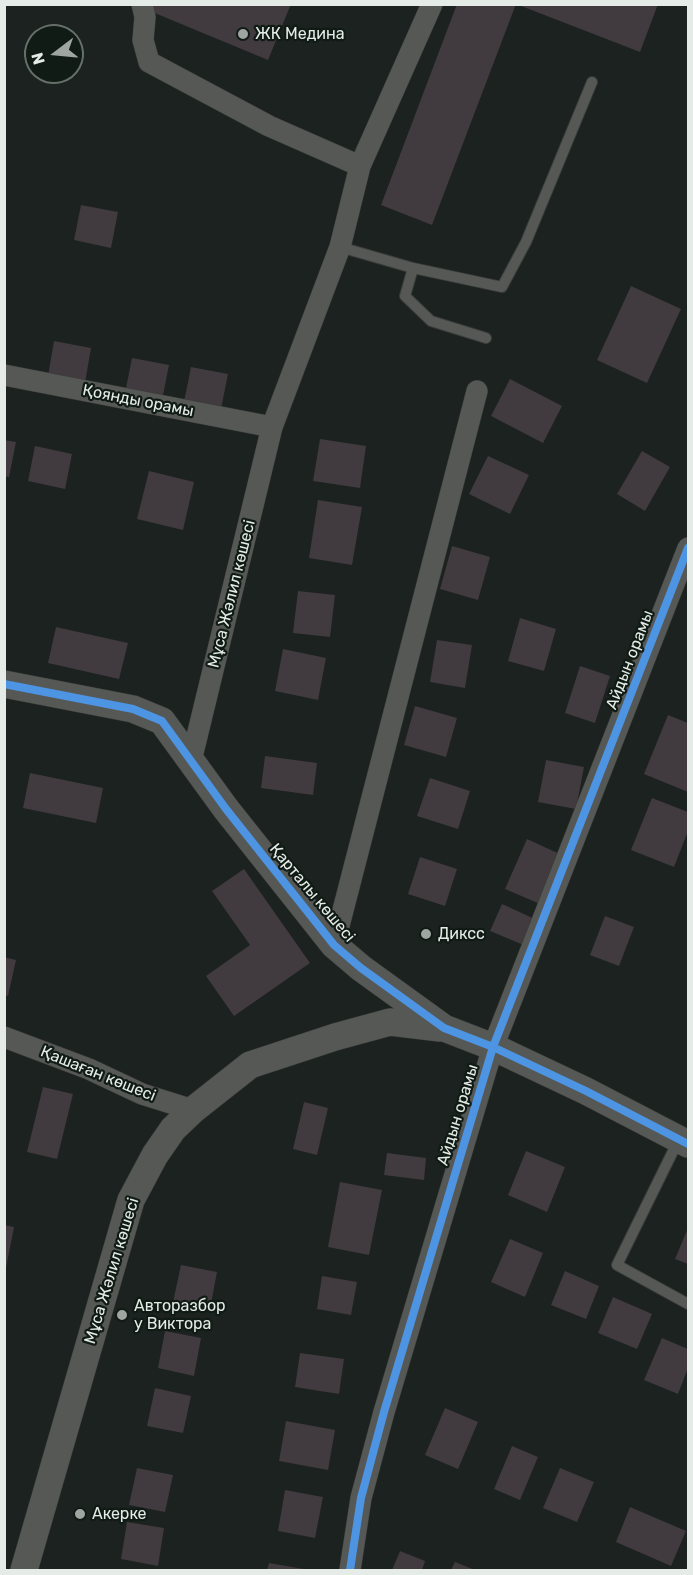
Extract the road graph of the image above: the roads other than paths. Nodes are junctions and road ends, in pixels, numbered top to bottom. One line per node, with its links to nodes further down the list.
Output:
1 (142, 4): 4 (street)
2 (432, 4): 4 (street, Мұса Жәлил көшесі)
3 (592, 82): 6 (lane)
4 (360, 166): 5 (street, Мұса Жәлил көшесі)
5 (340, 247): 6 (lane); 10 (street, Мұса Жәлил көшесі)
6 (413, 268): 7 (lane)
7 (486, 338)
8 (4, 375): 10 (street, Қоянды орамы)
9 (477, 391): 14 (street)
10 (272, 427): 13 (street, Мұса Жәлил көшесі)
11 (688, 548): 17 (street, Айдын орамы)
12 (4, 684): 13 (street, Қарталы көшесі)
13 (191, 760): 14 (street, Қарталы көшесі)
14 (334, 945): 15 (street, Қарталы көшесі)
15 (444, 1028): 17 (street, Қарталы көшесі); 18 (street, Мұса Жәлил көшесі)
16 (4, 1037): 18 (street, Қашаған көшесі)
17 (493, 1047): 19 (street, Қарталы көшесі); 22 (street, Айдын орамы)
18 (193, 1110): 21 (street, Мұса Жәлил көшесі)
19 (684, 1142): 20 (lane)
20 (688, 1304)
21 (24, 1570)
22 (350, 1570)

